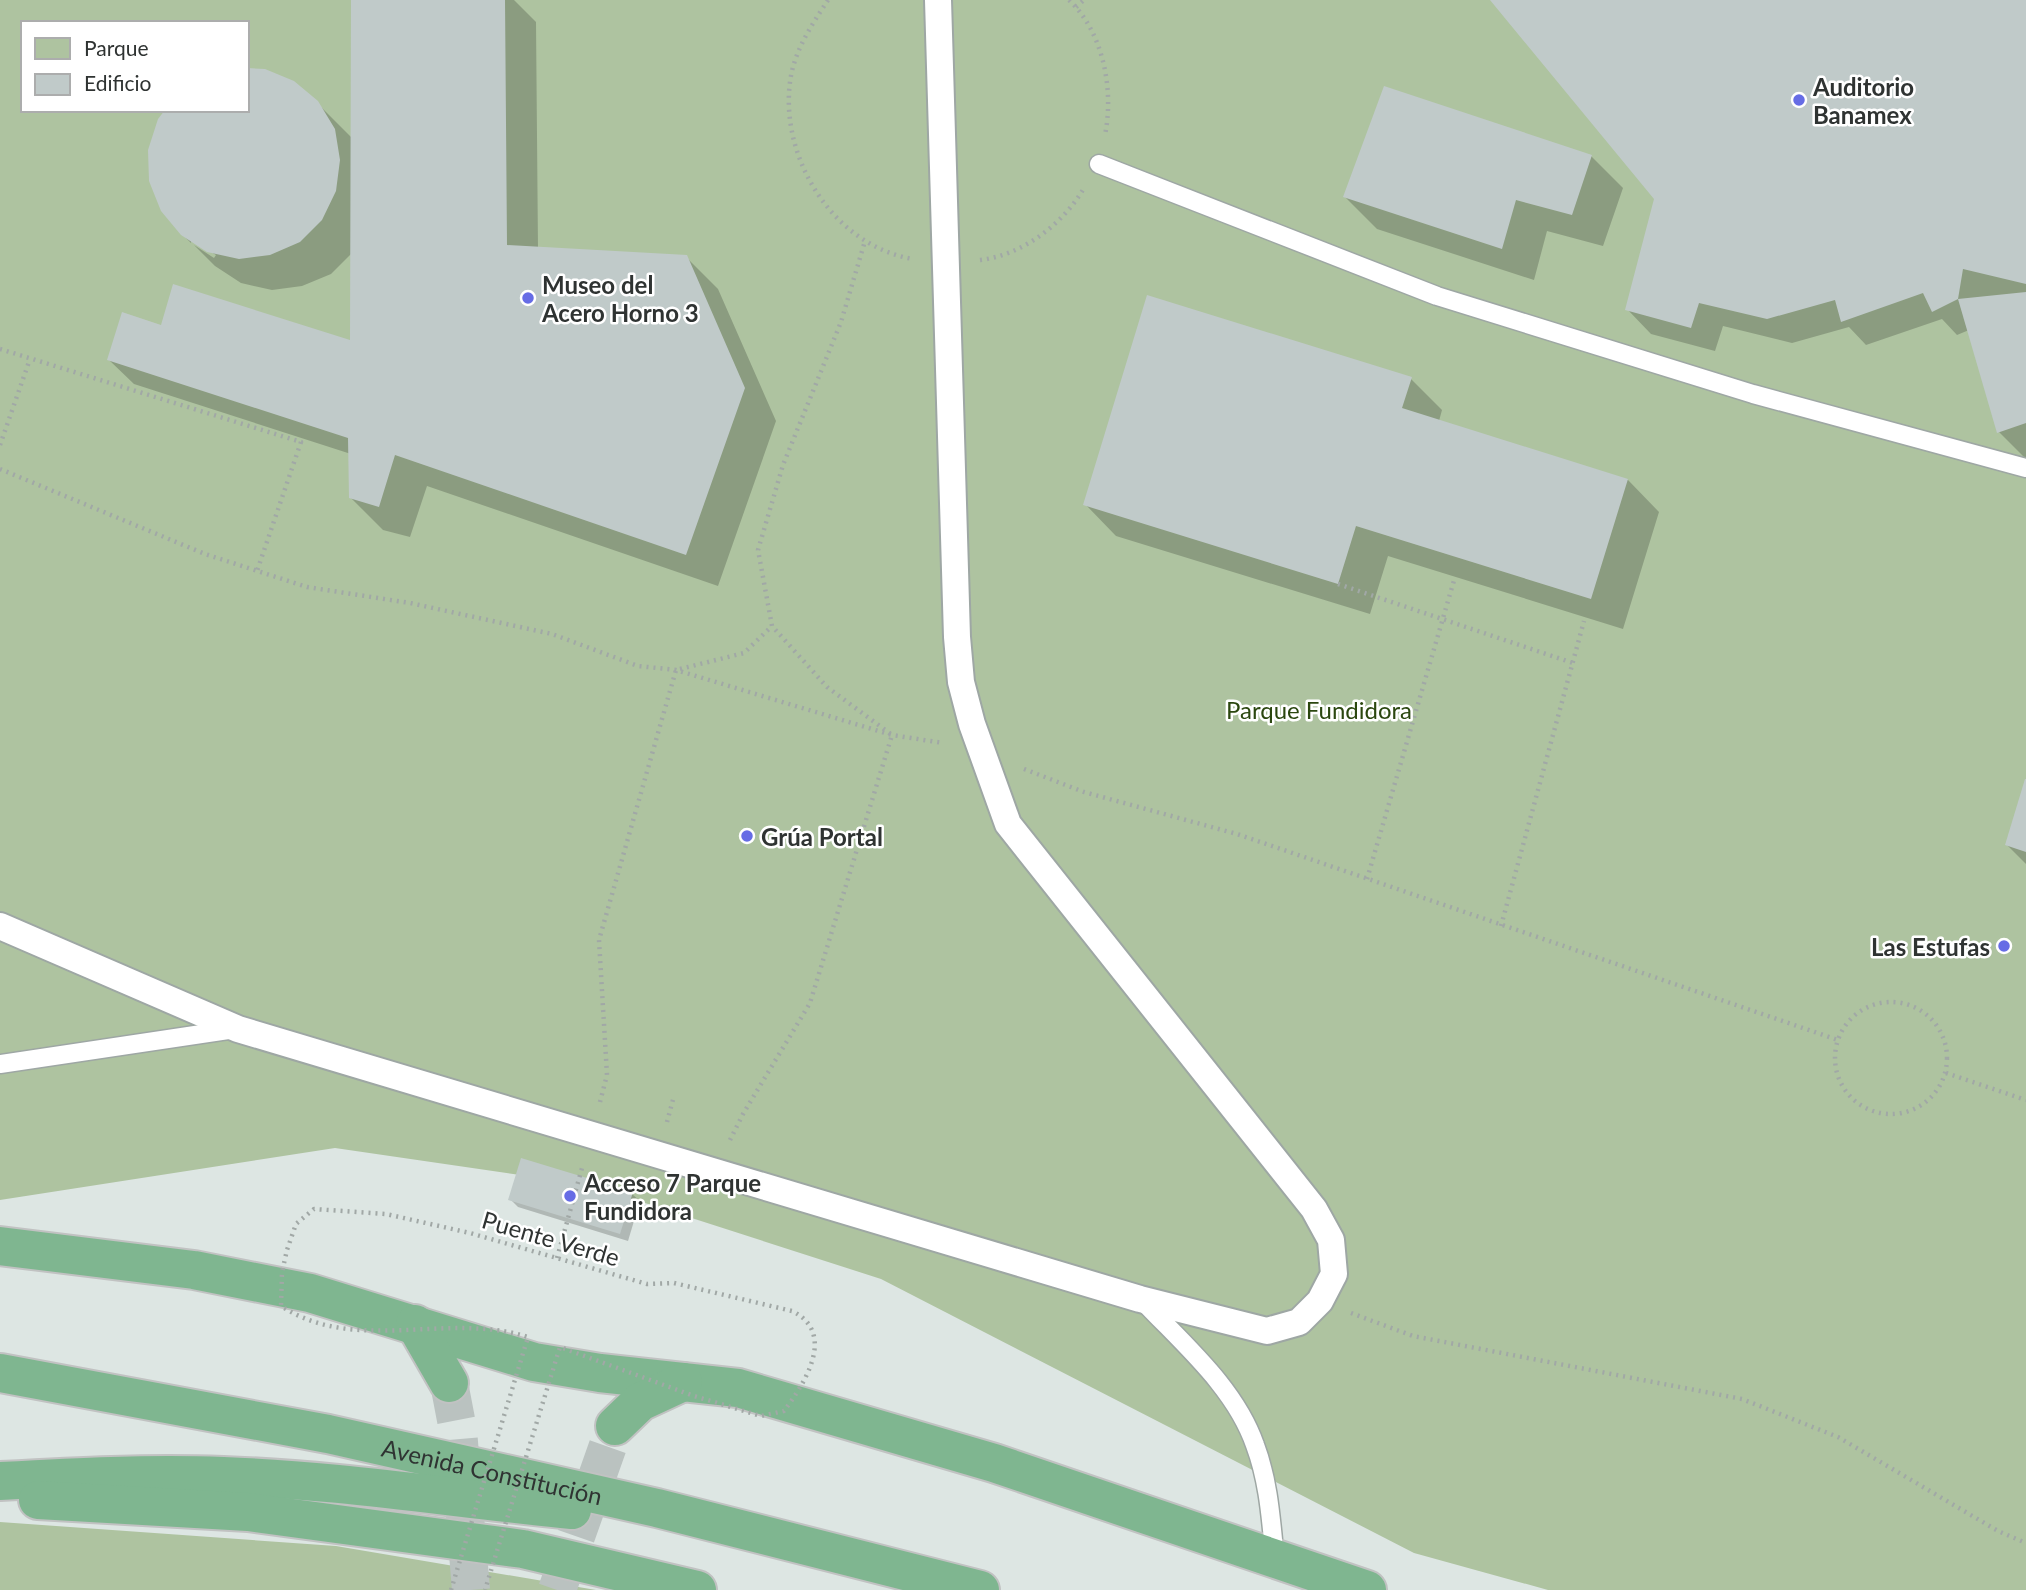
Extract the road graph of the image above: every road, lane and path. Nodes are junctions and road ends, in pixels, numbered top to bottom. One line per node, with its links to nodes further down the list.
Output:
1 (828, 0): 7 (path)
2 (938, 0): 8 (street)
3 (1069, 0): 5 (path)
4 (1084, 0): 5 (path)
5 (1076, 7): 6 (path)
6 (1099, 164): 8 (path); 12 (lane)
7 (865, 241): 8 (path); 19 (path)
8 (944, 265): 23 (street)
9 (0, 349): 10 (path)
10 (30, 359): 11 (path); 14 (path)
11 (0, 445)
12 (2026, 468)
13 (0, 469): 14 (path)
14 (257, 571): 21 (path)
15 (1455, 577): 17 (path)
16 (1338, 584): 17 (path)
17 (1443, 618): 20 (path); 24 (path)
18 (1584, 621): 20 (path)
19 (772, 626): 21 (path); 22 (path)
20 (1573, 663): 26 (path)
21 (676, 670): 22 (path); 32 (path)
22 (891, 735): 23 (path); 33 (path)
23 (984, 754): 24 (path); 37 (street)
24 (1367, 879): 26 (path)
25 (0, 926): 27 (street)
26 (1501, 926): 28 (path)
27 (238, 1029): 29 (lane); 32 (street)
28 (1838, 1040): 30 (path); 30 (path)
29 (0, 1064)
30 (1946, 1073): 31 (path)
31 (2026, 1100)
32 (591, 1136): 33 (street); 35 (path)
33 (715, 1173): 36 (street)
34 (0, 1246): 38 (highway)
35 (557, 1258): 48 (path, Puente Verde, bridge); 49 (path, Puente Verde, bridge)
36 (1140, 1299): 37 (street); 47 (lane)
37 (1320, 1301): 46 (path)
38 (415, 1324): 40 (highway); 41 (highway)
39 (0, 1373): 45 (highway, Avenida Constitución)
40 (685, 1382): 42 (highway); 47 (highway)
41 (449, 1384)
42 (615, 1426)
43 (0, 1481): 45 (highway)
44 (0, 1498): 50 (highway)
45 (724, 1525): 51 (highway, Avenida Constitución)
46 (2026, 1543)
47 (1275, 1560): 52 (highway)
48 (451, 1590)
49 (485, 1590)
50 (697, 1590)
51 (980, 1590)
52 (1367, 1590)

